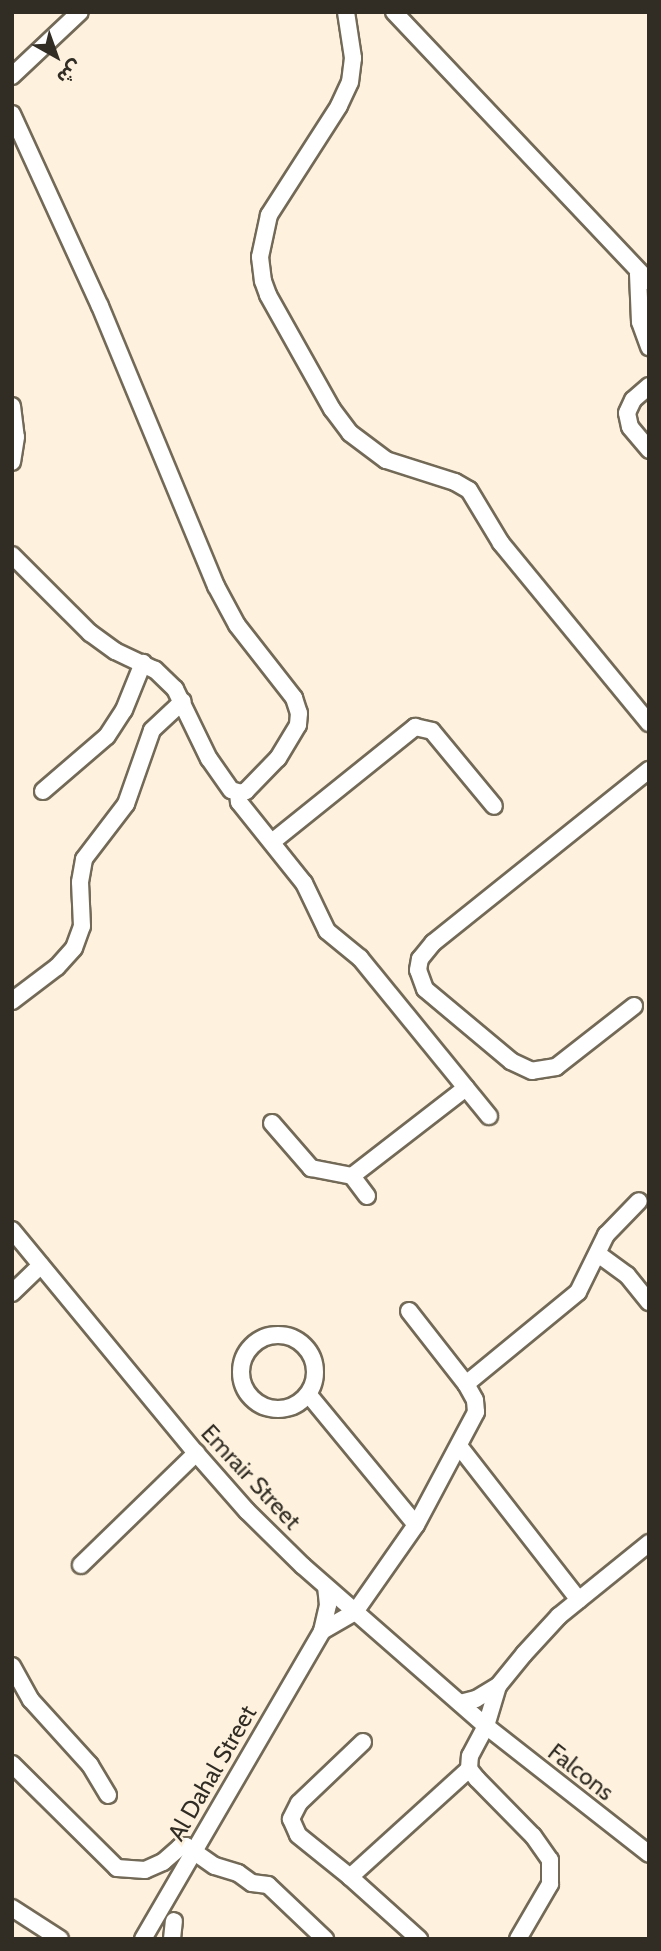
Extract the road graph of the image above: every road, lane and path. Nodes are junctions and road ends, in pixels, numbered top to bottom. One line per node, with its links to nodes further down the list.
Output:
1 (80, 12): 4 (street)
2 (345, 12): 15 (street)
3 (394, 12): 6 (street)
4 (12, 76)
5 (12, 114): 18 (street)
6 (643, 278): 7 (street)
7 (649, 347)
8 (649, 386): 10 (street)
9 (12, 406): 11 (street)
10 (649, 450)
11 (12, 462)
12 (12, 555): 13 (street)
13 (143, 663): 14 (street); 17 (street)
14 (183, 701): 18 (street); 21 (street)
15 (649, 723)
16 (648, 776): 22 (street)
17 (43, 791)
18 (238, 793): 20 (street)
19 (494, 806): 20 (street)
20 (272, 842): 23 (street)
21 (12, 1001)
22 (634, 1006)
23 (466, 1088): 24 (street); 26 (street)
24 (489, 1116)
25 (272, 1123): 26 (street)
26 (352, 1176): 27 (street)
27 (367, 1196)
28 (639, 1201): 30 (street)
29 (12, 1230): 31 (street, Emrair Street)
30 (598, 1254): 33 (street); 35 (street)
31 (41, 1265): 32 (street); 38 (street, Emrair Street)
32 (12, 1293)
33 (649, 1302)
34 (409, 1311): 35 (street)
35 (466, 1384): 37 (street)
36 (309, 1395): 36 (street); 39 (street)
37 (459, 1446): 39 (street); 43 (street)
38 (196, 1453): 41 (street); 42 (street, Emrair Street)
39 (416, 1525): 44 (street)
40 (648, 1544): 43 (street)
41 (81, 1564)
42 (326, 1587): 44 (street, Emrair Street); 45 (street)
43 (579, 1600): 47 (street)
44 (355, 1612): 45 (street); 50 (street, Emrair Street)
45 (322, 1631): 56 (street, Al Dahal Street)
46 (12, 1666): 49 (street)
47 (498, 1686): 50 (street); 51 (street)
48 (12, 1688): 49 (street)
49 (31, 1700): 55 (street)
50 (460, 1703): 51 (street, Emrair Street)
51 (486, 1726): 54 (street); 57 (street, Falcons)
52 (363, 1742): 58 (street)
53 (12, 1764): 56 (street)
54 (470, 1769): 58 (street); 66 (street)
55 (108, 1795)
56 (193, 1850): 61 (street); 63 (street, Al Dahal Street)
57 (649, 1854)
58 (349, 1877): 65 (street)
59 (12, 1908): 62 (street)
60 (174, 1921): 64 (street)
61 (321, 1935)
62 (60, 1939)
63 (143, 1939)
64 (172, 1939)
65 (419, 1939)
66 (518, 1939)

